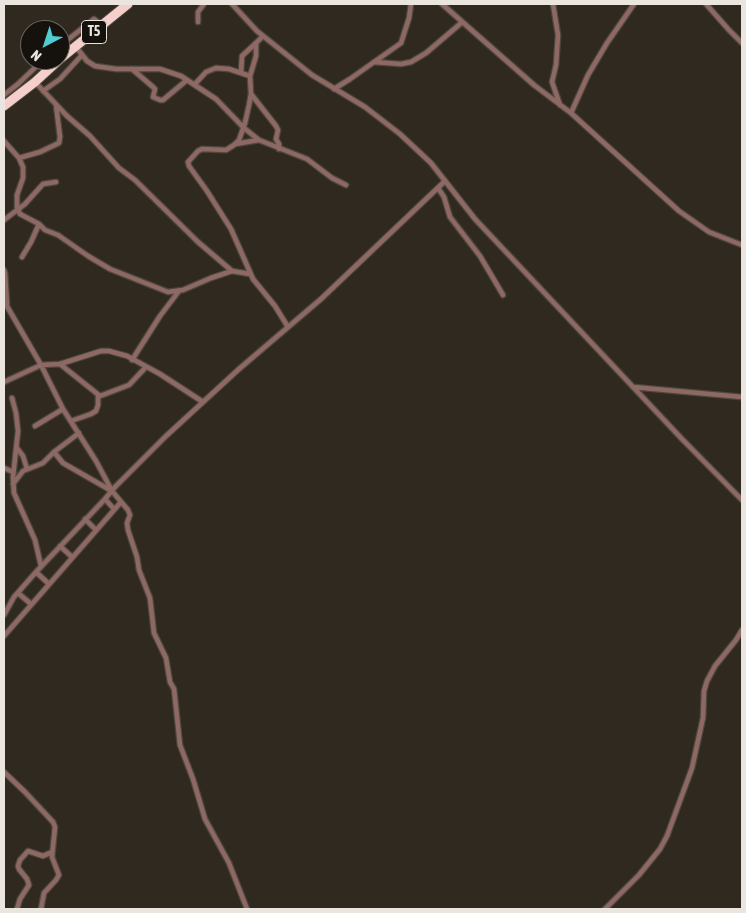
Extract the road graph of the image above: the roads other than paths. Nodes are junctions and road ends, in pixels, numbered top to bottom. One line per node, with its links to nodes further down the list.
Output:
1 (128, 4): 11 (highway, T5)
2 (204, 4): 9 (street)
3 (232, 4): 12 (street)
4 (411, 4): 19 (street)
5 (442, 4): 33 (street)
6 (553, 4): 33 (street)
7 (634, 4): 35 (street)
8 (706, 4): 14 (street)
9 (198, 22)
10 (460, 24): 19 (street)
11 (102, 25): 13 (street); 16 (highway, T5)
12 (263, 36): 15 (street); 28 (street)
13 (70, 38)
14 (742, 43)
15 (256, 44): 23 (street); 24 (street)
16 (76, 47): 17 (highway, T5); 18 (street)
17 (70, 52)
18 (82, 55): 20 (street); 29 (street)
19 (374, 62): 28 (street)
20 (132, 69): 25 (street); 25 (street)
21 (33, 70): 31 (street)
22 (49, 70): 26 (highway, T5)
23 (241, 73): 24 (street); 27 (street)
24 (250, 76): 30 (street)
25 (187, 80): 27 (street)
26 (35, 82): 29 (street); 34 (highway, T5)
27 (194, 84): 36 (street)
28 (334, 88): 43 (street)
29 (43, 91): 32 (street)
30 (251, 94): 36 (street); 40 (street)
31 (4, 95)
32 (56, 105): 41 (street); 52 (street)
33 (560, 105): 35 (street)
34 (4, 106)
35 (571, 113): 49 (street)
36 (244, 128): 37 (street); 39 (street)
37 (259, 140): 39 (street); 40 (street)
38 (4, 141): 41 (street)
39 (234, 145): 53 (street)
40 (279, 149): 44 (street)
41 (18, 158): 46 (street)
42 (56, 182): 46 (street)
43 (444, 182): 45 (street); 63 (street)
44 (346, 184)
45 (438, 188): 55 (street); 57 (street)
46 (18, 210): 47 (street); 48 (street)
47 (4, 220)
48 (39, 224): 50 (street); 54 (street)
49 (742, 245)
50 (22, 257)
51 (4, 270): 56 (street)
52 (232, 271): 53 (street); 54 (street)
53 (250, 274): 57 (street)
54 (180, 291): 58 (street)
55 (503, 295)
56 (5, 303): 60 (street)
57 (288, 327): 67 (street)
58 (132, 360): 59 (street); 61 (street)
59 (60, 364): 60 (street); 64 (street)
60 (41, 365): 62 (street); 68 (street)
61 (146, 367): 64 (street); 67 (street)
62 (4, 382)
63 (633, 387): 65 (street); 80 (street)
64 (98, 395): 69 (street)
65 (742, 397)
66 (12, 398): 72 (street)
67 (203, 402): 78 (street)
68 (63, 409): 69 (street); 70 (street)
69 (71, 421): 71 (street)
70 (35, 426)
71 (78, 433): 73 (street); 78 (street)
72 (17, 448): 75 (street); 76 (street)
73 (54, 452): 75 (street); 78 (street)
74 (4, 468): 76 (street)
75 (27, 469): 77 (street)
76 (13, 472): 77 (street)
77 (13, 484): 87 (street)
78 (112, 491): 79 (street); 81 (street)
79 (105, 499): 82 (street); 83 (street)
80 (742, 500)
81 (121, 502): 82 (street); 99 (street)
82 (114, 509): 84 (street)
83 (85, 519): 84 (street); 85 (street)
84 (96, 530): 86 (street)
85 (60, 546): 86 (street); 87 (street)
86 (72, 557): 89 (street)
87 (42, 566): 88 (street)
88 (36, 572): 89 (street); 90 (street)
89 (49, 584): 91 (street)
90 (18, 593): 91 (street); 92 (street)
91 (31, 604): 94 (street)
92 (4, 614)
93 (742, 630): 100 (street)
94 (4, 636)
95 (4, 772): 96 (street)
96 (52, 852): 97 (street); 98 (street)
97 (17, 909)
98 (41, 909)
99 (247, 909)
100 (605, 909)

